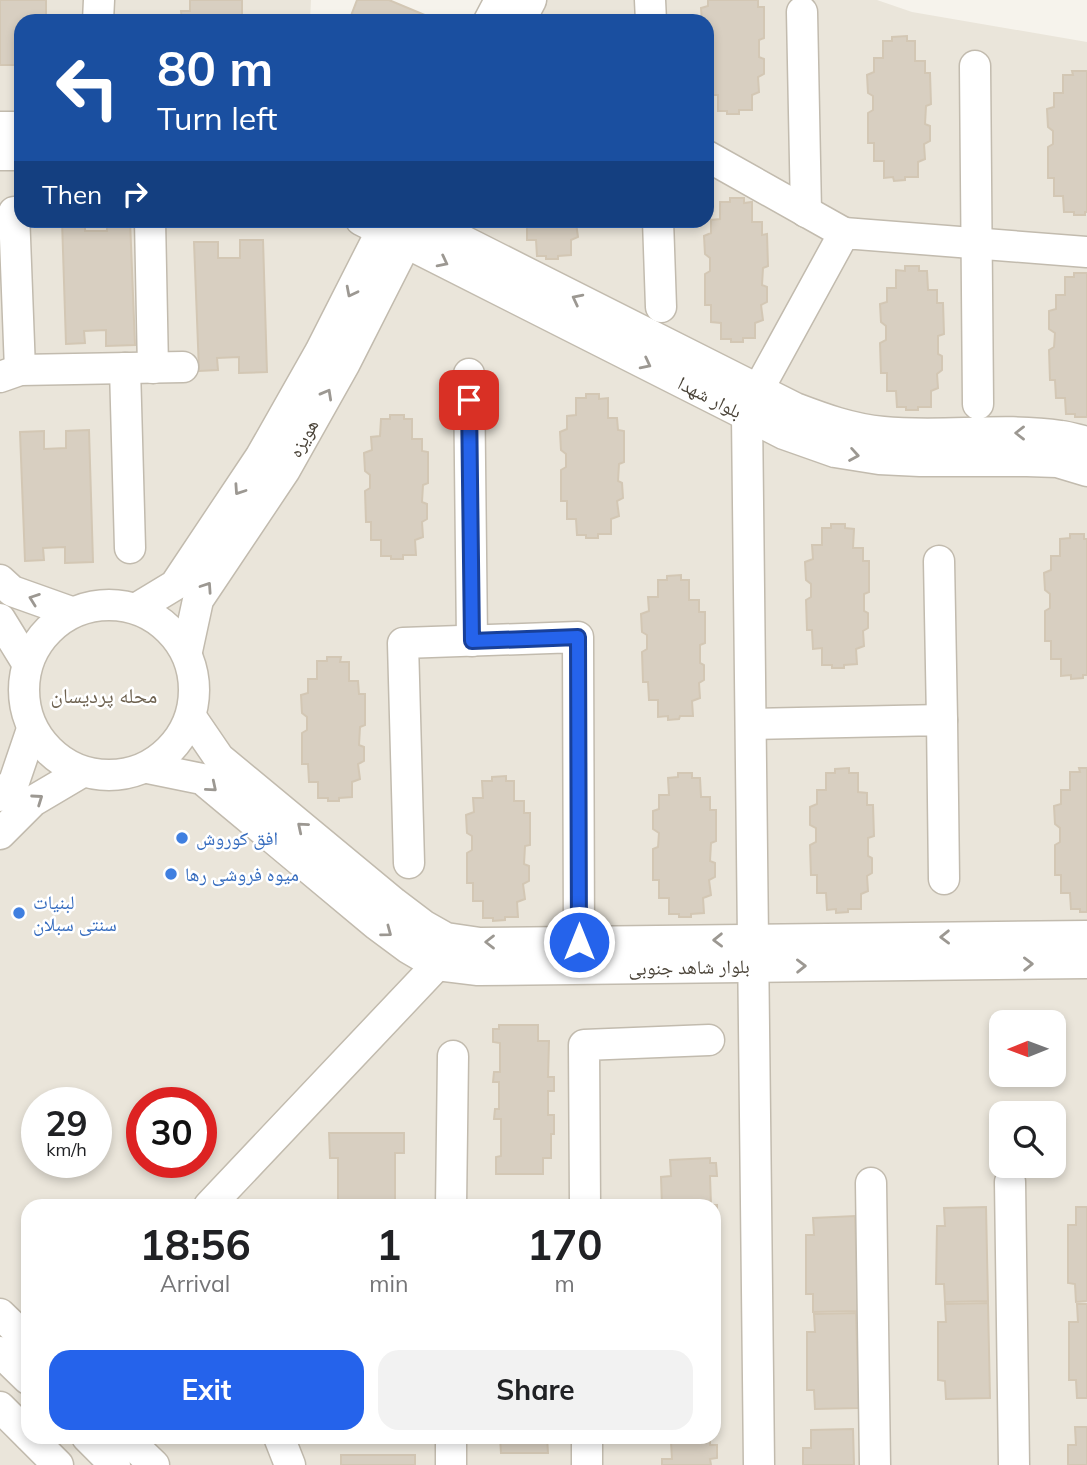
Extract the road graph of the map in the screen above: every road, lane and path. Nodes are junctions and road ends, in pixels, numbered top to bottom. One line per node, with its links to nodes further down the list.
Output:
1 (802, 12): 5 (street)
2 (975, 66): 12 (street)
3 (714, 160): 5 (street)
4 (14, 212): 17 (street)
5 (806, 212): 11 (street)
6 (149, 228): 16 (street)
7 (395, 228): 26 (street, هویزه, one-way to 26)
8 (395, 228): 30 (street, هویزه, one-way to 8)
9 (400, 228): 19 (street, بلوار شهدا)
10 (658, 228): 14 (street)
11 (844, 233): 12 (street); 19 (street)
12 (977, 243): 13 (street); 20 (street)
13 (1087, 252)
14 (661, 307)
15 (183, 367): 16 (street)
16 (139, 368): 17 (street); 23 (street)
17 (10, 374)
18 (469, 374): 29 (street)
19 (753, 403): 21 (street, بلوار شهدا, one-way to 19); 22 (street, بلوار شهدا, one-way to 22); 34 (street)
20 (978, 404)
21 (1087, 442)
22 (1087, 471)
23 (130, 548)
24 (939, 561): 33 (street)
25 (0, 580): 27 (street, one-way to 25)
26 (137, 608): 27 (street); 30 (street)
27 (71, 612): 31 (street)
28 (0, 619): 31 (street)
29 (472, 641): 40 (street); 43 (street)
30 (187, 652): 32 (street)
31 (27, 663): 35 (street)
32 (191, 717): 36 (street); 43 (street, بلوار شاهد جنوبی, one-way to 32)
33 (942, 720): 34 (street); 41 (street)
34 (751, 724): 44 (street)
35 (32, 729): 37 (street); 38 (street)
36 (148, 768): 37 (street); 46 (street, بلوار شاهد جنوبی, one-way to 46)
37 (82, 772): 39 (street, one-way to 37)
38 (0, 796)
39 (0, 834)
40 (409, 863)
41 (944, 879)
42 (1087, 936): 44 (street, بلوار شاهد جنوبی, one-way to 44)
43 (579, 942): 44 (street, بلوار شاهد جنوبی, one-way to 43)
44 (753, 953): 45 (street, بلوار شاهد جنوبی, one-way to 45); 46 (street, بلوار شاهد جنوبی); 72 (street)
45 (1087, 963)
46 (438, 965): 51 (street)
47 (709, 1040): 53 (street)
48 (453, 1056): 52 (street)
49 (1010, 1182): 74 (street)
50 (871, 1183): 73 (street)
51 (218, 1199)
52 (452, 1199)
53 (585, 1199)
54 (0, 1314): 55 (street)
55 (21, 1334)
56 (0, 1352): 57 (street)
57 (21, 1372)
58 (0, 1407): 59 (street)
59 (21, 1428)
60 (37, 1444): 66 (street)
61 (94, 1444): 67 (street)
62 (132, 1444): 68 (street)
63 (282, 1444): 69 (street)
64 (451, 1444): 70 (street)
65 (587, 1444): 71 (street)
66 (58, 1465)
67 (115, 1465)
68 (154, 1465)
69 (290, 1465)
70 (451, 1465)
71 (587, 1465)
72 (759, 1465)
73 (875, 1465)
74 (1014, 1465)

